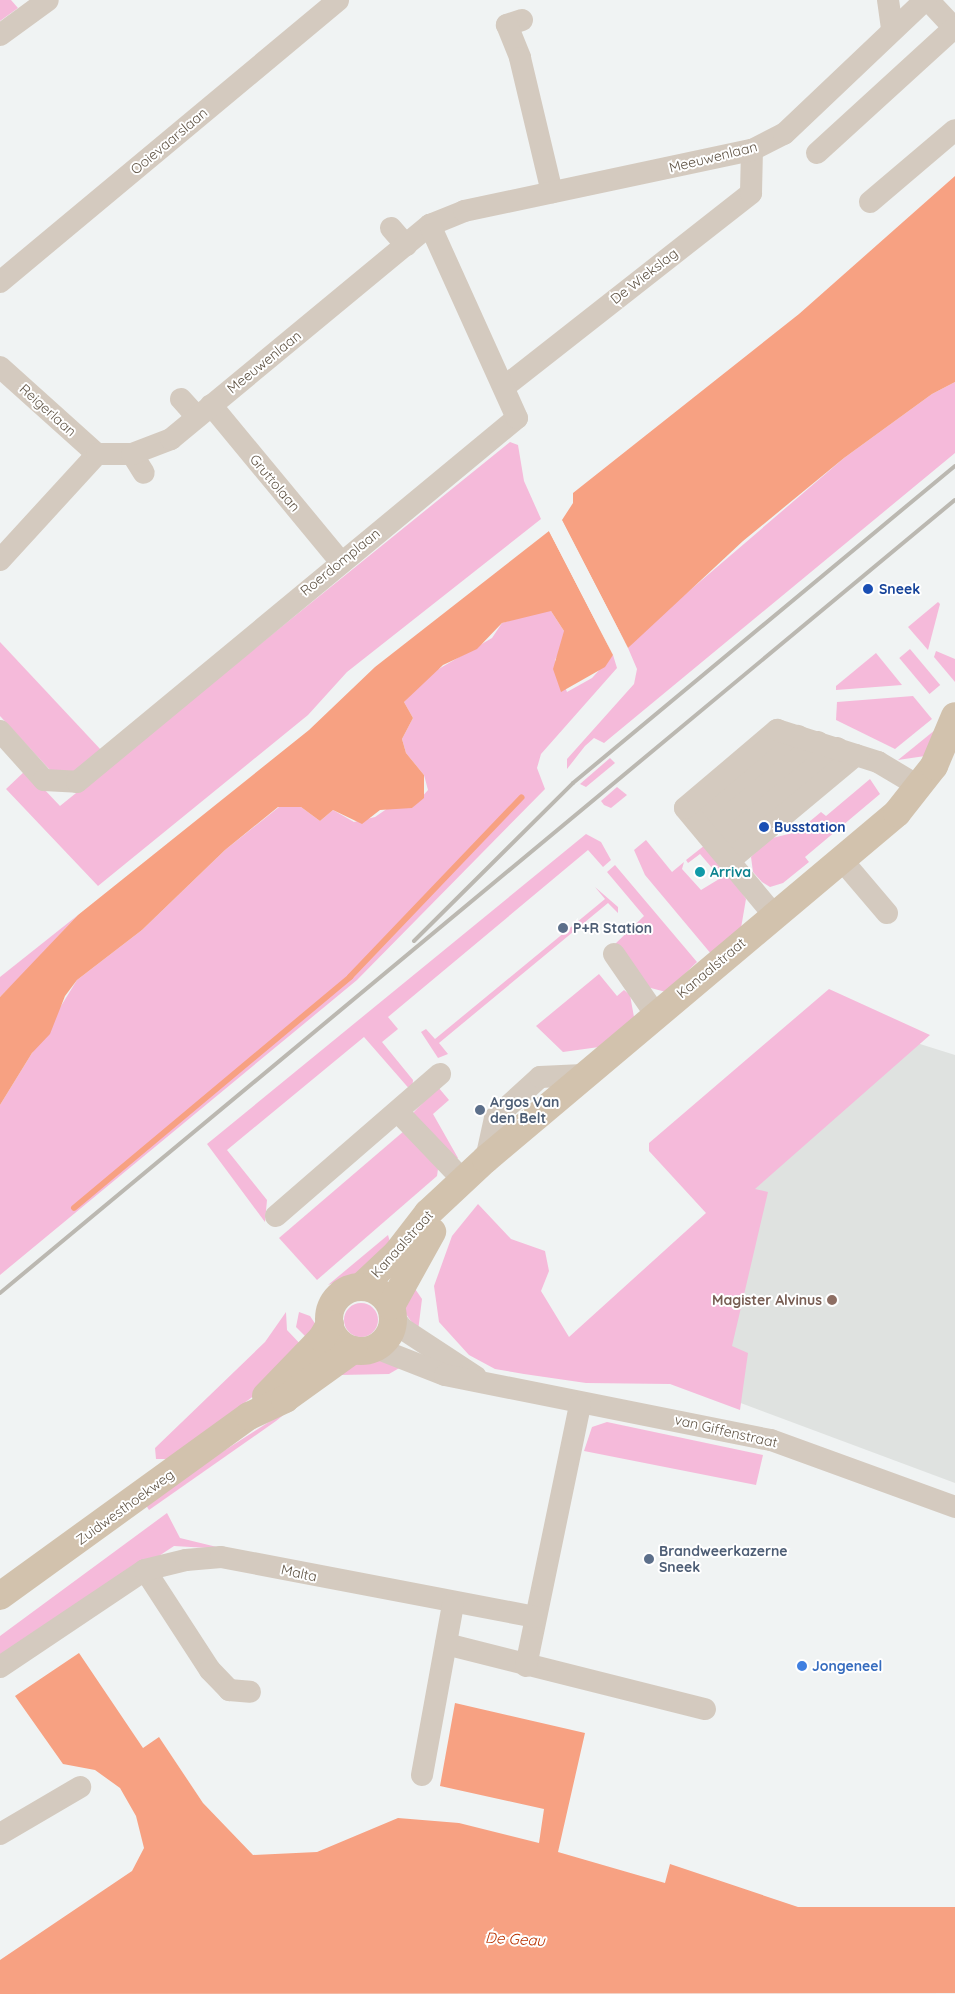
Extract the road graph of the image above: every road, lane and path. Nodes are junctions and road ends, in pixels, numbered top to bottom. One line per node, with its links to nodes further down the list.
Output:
1 (48, 0): 8 (street)
2 (338, 0): 17 (street, Ooievaarslaan)
3 (888, 0): 7 (street)
4 (927, 0): 6 (street, Meeuwenlaan); 7 (street, Meeuwenlaan)
5 (522, 20): 12 (street)
6 (955, 28): 11 (street, Meeuwenlaan)
7 (892, 30): 10 (street, Meeuwenlaan)
8 (0, 35)
9 (955, 130): 13 (street)
10 (752, 150): 12 (street, Meeuwenlaan); 19 (street, De Wiekslag)
11 (817, 153)
12 (552, 192): 14 (street, Meeuwenlaan)
13 (870, 202)
14 (430, 225): 16 (street, Meeuwenlaan); 19 (street, Roerdomplaan)
15 (391, 228): 16 (street)
16 (406, 245): 21 (street, Meeuwenlaan)
17 (0, 282)
18 (0, 366): 22 (street, Reigerlaan)
19 (504, 387): 24 (street, Roerdomplaan)
20 (181, 399): 21 (street, Gruttolaan)
21 (204, 411): 22 (street, Meeuwenlaan); 24 (street, Gruttolaan)
22 (97, 454): 23 (street)
23 (0, 560)
24 (340, 561): 26 (street, Roerdomplaan)
25 (955, 716): 28 (main road, Kanaalstraat)
26 (0, 731)
27 (827, 745): 28 (street); 29 (street); 29 (street); 29 (street)
28 (920, 787): 30 (main road, Kanaalstraat)
29 (713, 840): 32 (street)
30 (841, 859): 31 (street); 32 (main road, Kanaalstraat)
31 (887, 913)
32 (774, 915): 34 (main road, Kanaalstraat)
33 (619, 968): 34 (street)
34 (656, 1014): 37 (main road, Kanaalstraat)
35 (440, 1074): 36 (street)
36 (399, 1113): 37 (street); 39 (street)
37 (463, 1180): 38 (main road, Kanaalstraat)
38 (442, 1202): 40 (main road, Kanaalstraat); 41 (main road, Kanaalstraat)
39 (276, 1216)
40 (362, 1286): 41 (main road); 42 (main road)
41 (393, 1312): 43 (main road); 44 (street, van Giffenstraat)
42 (330, 1324): 43 (main road); 46 (main road, Zuidwesthoekweg)
43 (365, 1349): 44 (street, van Giffenstraat); 46 (main road, Zuidwesthoekweg)
44 (490, 1385): 45 (street, van Giffenstraat)
45 (580, 1405): 47 (street, van Giffenstraat); 51 (street)
46 (249, 1416): 49 (main road, Zuidwesthoekweg)
47 (955, 1507)
48 (145, 1570): 50 (street, Malta); 54 (street, Malta); 55 (street)
49 (0, 1596)
50 (453, 1605): 51 (street, Malta); 52 (street)
51 (534, 1617): 53 (street)
52 (446, 1644): 53 (street); 57 (street)
53 (526, 1666): 56 (street)
54 (0, 1667)
55 (250, 1692)
56 (705, 1709)
57 (422, 1775)
58 (80, 1787): 59 (street)
59 (0, 1834)

